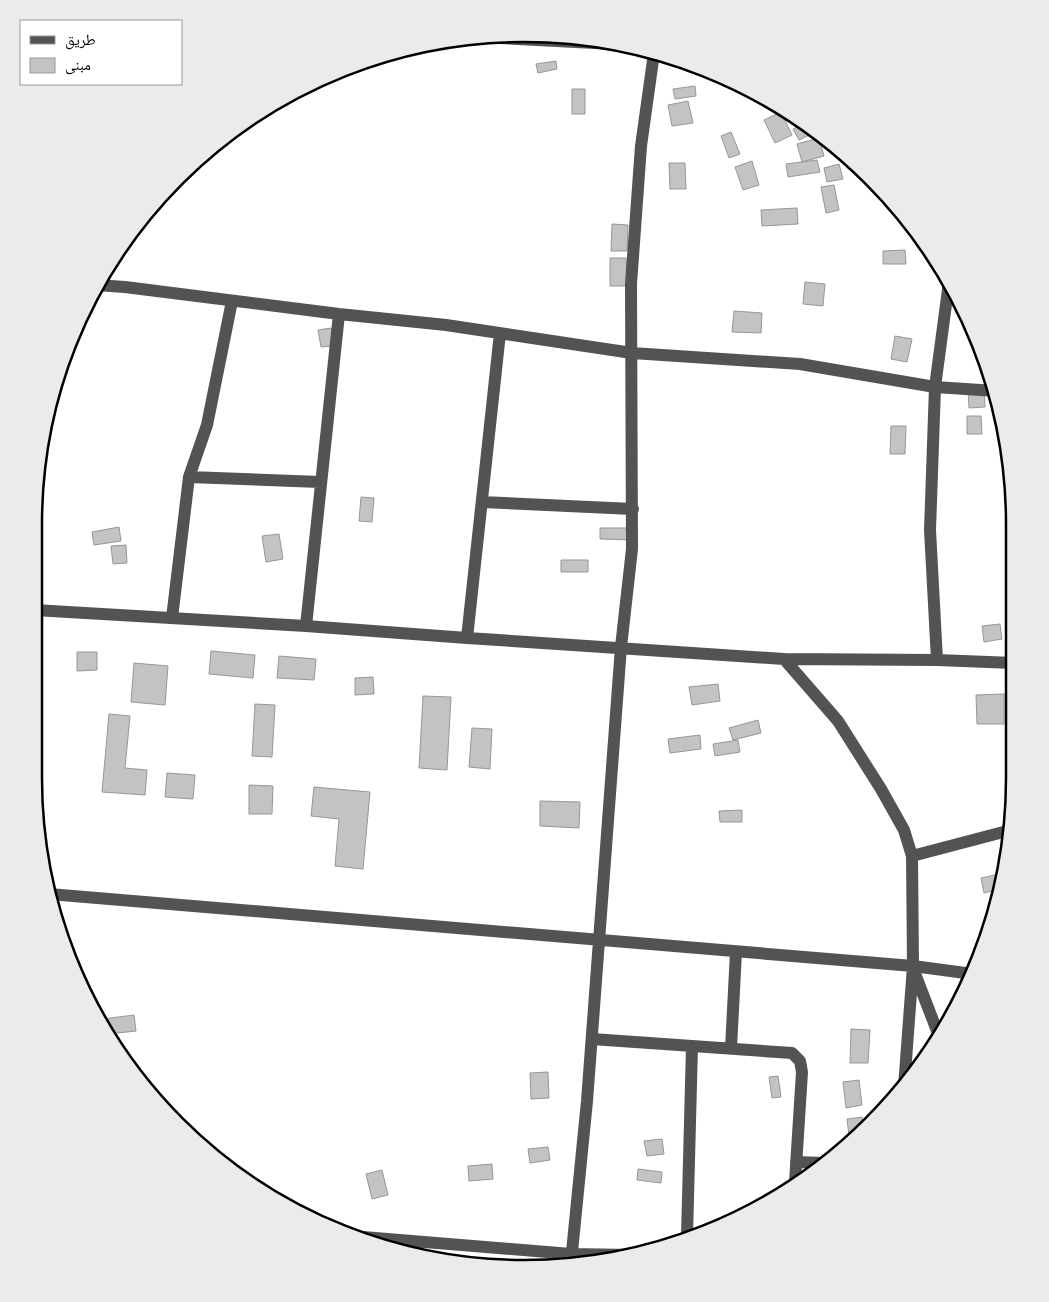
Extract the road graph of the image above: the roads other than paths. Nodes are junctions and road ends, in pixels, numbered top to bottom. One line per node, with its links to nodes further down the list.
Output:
1 (653, 60): 7 (street)
2 (105, 286): 4 (street)
3 (947, 294): 8 (street)
4 (232, 301): 5 (street); 10 (street)
5 (338, 314): 6 (street); 11 (street)
6 (500, 334): 7 (street); 12 (street)
7 (632, 353): 8 (street); 13 (street)
8 (935, 387): 9 (street); 20 (street)
9 (987, 390)
10 (189, 477): 11 (street); 15 (street)
11 (320, 482): 16 (street)
12 (482, 502): 13 (street); 17 (street)
13 (633, 509): 18 (street)
14 (42, 610): 15 (street)
15 (172, 618): 16 (street)
16 (306, 626): 17 (street)
17 (467, 638): 18 (street)
18 (622, 647): 19 (street); 25 (street)
19 (784, 659): 20 (street); 23 (street)
20 (937, 660): 21 (street)
21 (1006, 663)
22 (1003, 832): 23 (street)
23 (912, 856): 27 (street)
24 (57, 895): 25 (street)
25 (599, 940): 26 (street); 30 (street)
26 (736, 952): 27 (street); 32 (street)
27 (913, 966): 28 (street); 29 (street); 33 (street)
28 (965, 973)
29 (936, 1028)
30 (592, 1038): 31 (street); 40 (street)
31 (692, 1046): 32 (street); 37 (street)
32 (731, 1048): 34 (street)
33 (905, 1073)
34 (796, 1162): 35 (street); 36 (street)
35 (814, 1163)
36 (795, 1176)
37 (687, 1231)
38 (389, 1240): 39 (street)
39 (564, 1257)
40 (571, 1257)

